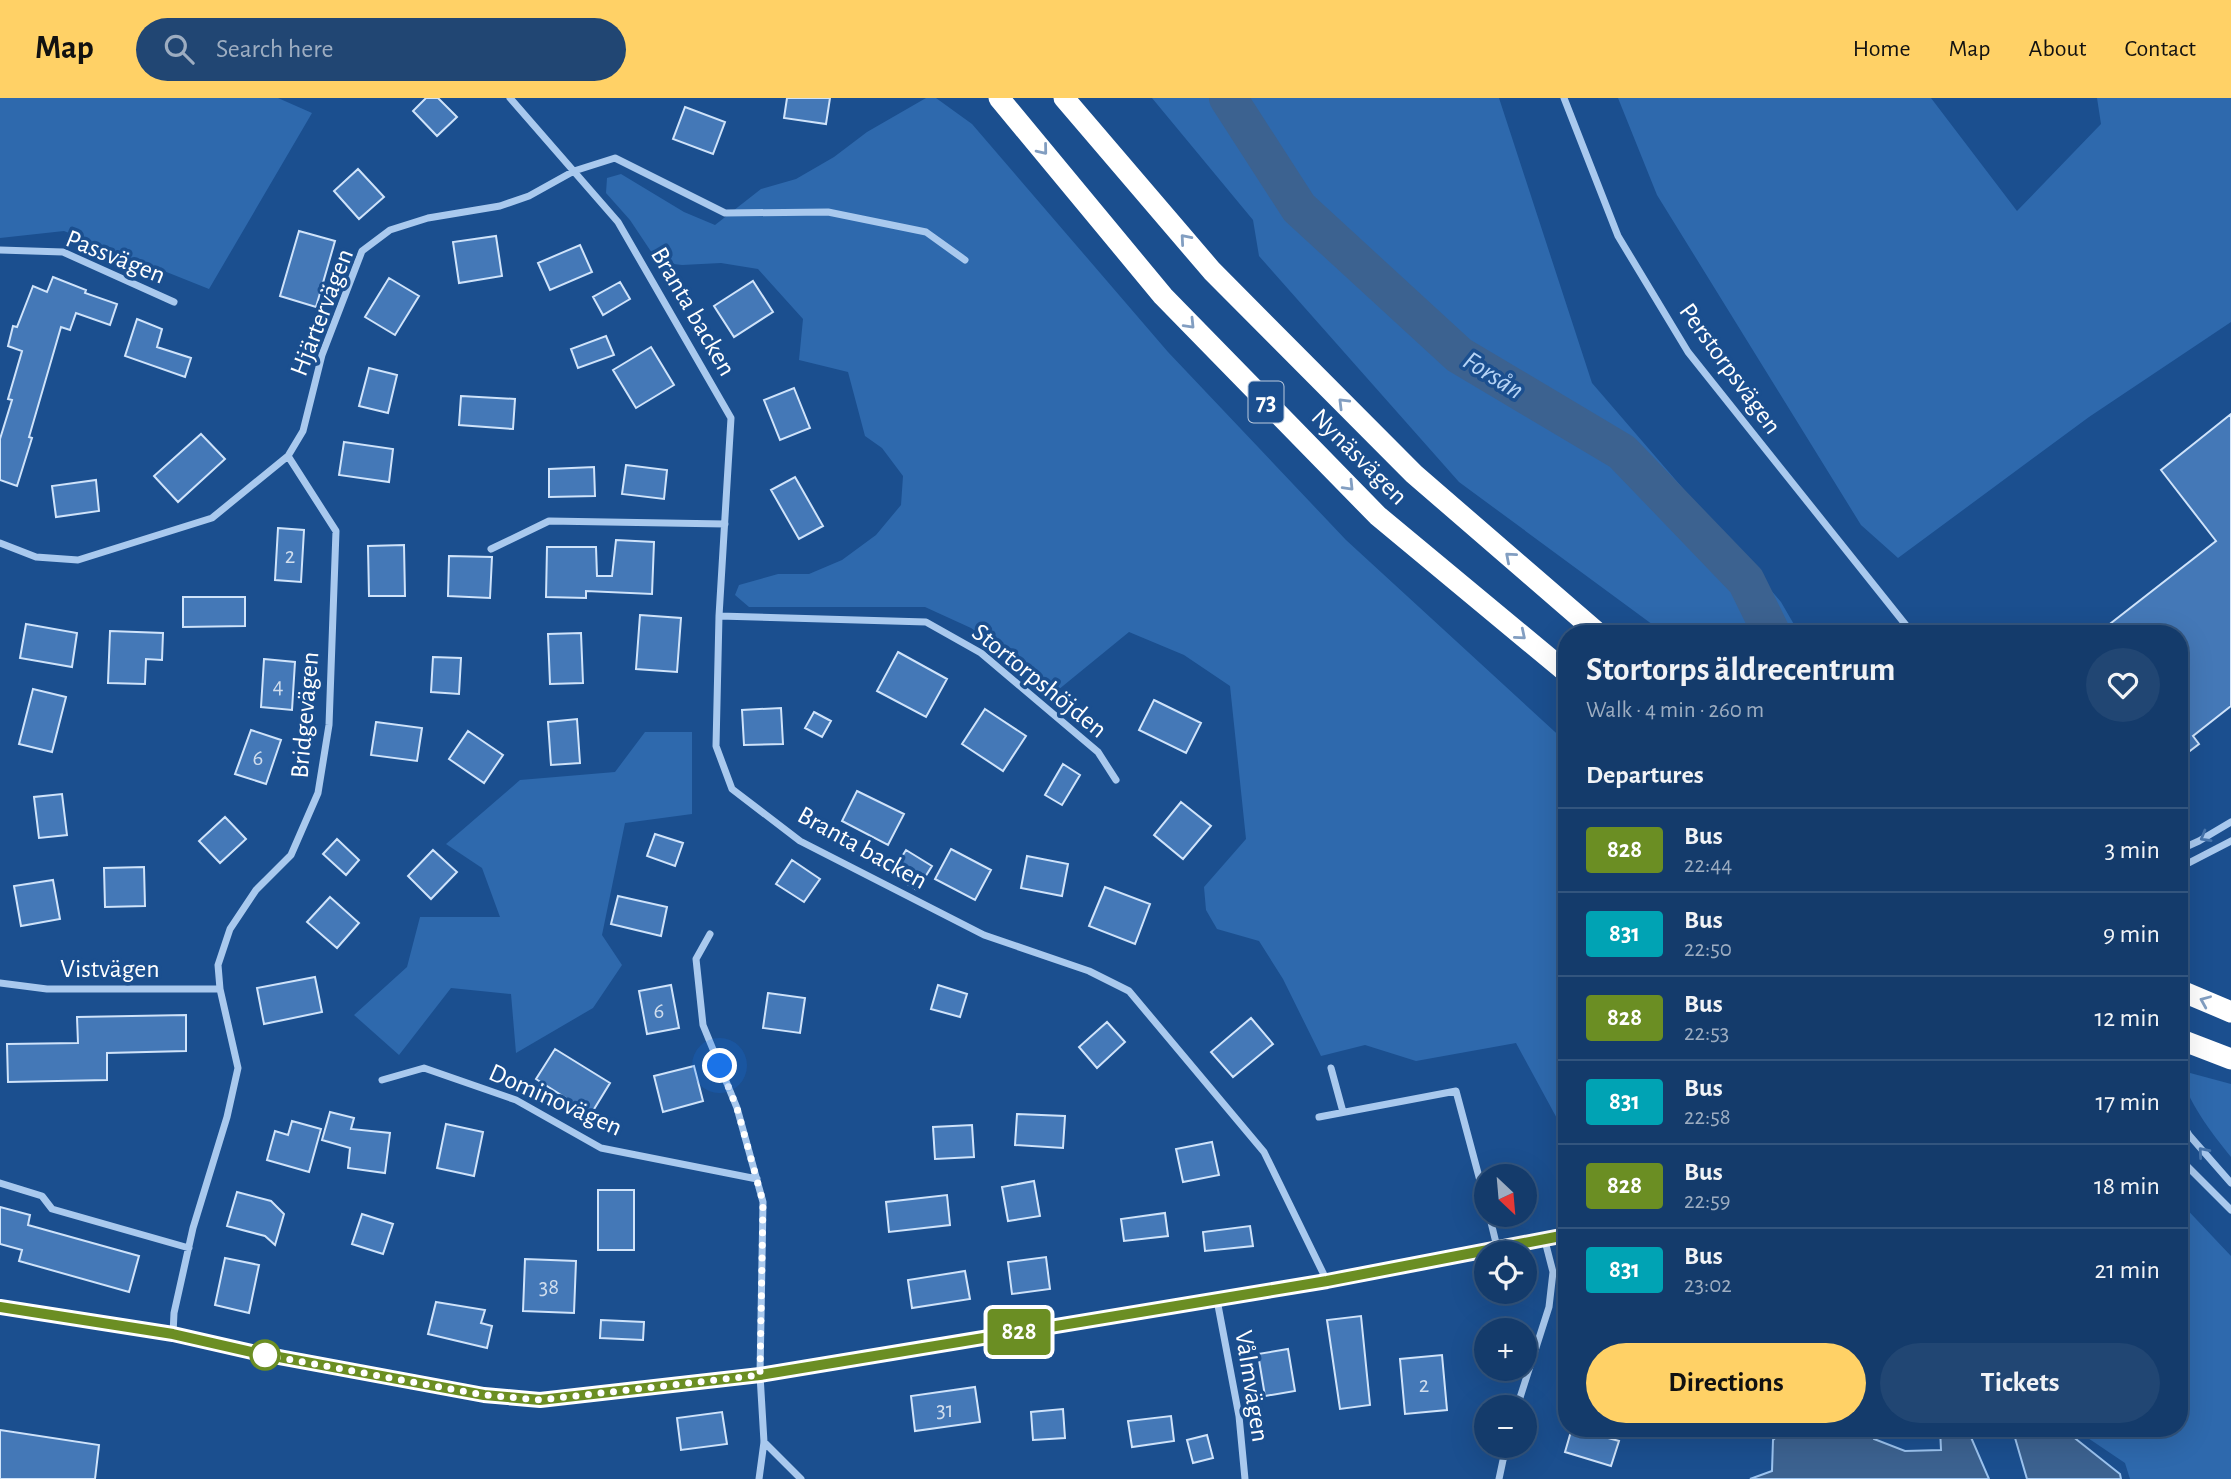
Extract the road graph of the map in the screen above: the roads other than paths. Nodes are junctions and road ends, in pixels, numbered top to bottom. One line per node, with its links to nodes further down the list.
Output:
1 (510, 98): 5 (street, Branta backen)
2 (999, 98): 16 (highway, Nynäsvägen / 73, one-way to 16)
3 (1064, 98): 14 (highway, Nynäsvägen / 73, one-way to 3)
4 (1564, 98): 15 (street, Perstorpsvägen)
5 (574, 171): 7 (street, Hjärtervägen); 9 (street, Hjärtervägen); 10 (street, Branta backen)
6 (0, 250): 8 (street, Passvägen)
7 (965, 260)
8 (174, 302)
9 (288, 456): 11 (street, Hjärtervägen); 24 (street, Bridgevägen)
10 (725, 524): 12 (street); 13 (street, Branta backen)
11 (0, 542)
12 (491, 549)
13 (719, 616): 17 (street, Stortorpshöjden); 45 (street, Branta backen)
14 (1589, 625)
15 (1906, 625)
16 (1558, 665)
17 (1116, 780)
18 (2231, 822): 20 (street, one-way to 20)
19 (2231, 841): 21 (street)
20 (2188, 846)
21 (2188, 862)
22 (710, 934): 36 (street)
23 (0, 983): 24 (street, Vistvägen)
24 (220, 989): 43 (street, Bridgevägen)
25 (2188, 994): 26 (highway, one-way to 25)
26 (2231, 1012)
27 (2188, 1043): 28 (highway)
28 (2231, 1059)
29 (1331, 1068): 31 (street)
30 (382, 1080): 36 (street, Dominovägen)
31 (1343, 1112): 32 (street); 34 (street)
32 (1319, 1117)
33 (2188, 1133): 38 (street, one-way to 33)
34 (1476, 1164)
35 (2188, 1167): 39 (street)
36 (757, 1179): 49 (street)
37 (0, 1183): 43 (street)
38 (2231, 1183)
39 (2231, 1210)
40 (1558, 1237): 41 (street)
41 (1545, 1241): 42 (street); 50 (street)
42 (1537, 1242)
43 (189, 1248): 48 (street, Bridgevägen)
44 (1474, 1252): 45 (street)
45 (1327, 1281): 46 (street)
46 (1217, 1300): 49 (street); 55 (street, Vålmvägen)
47 (0, 1307): 48 (street)
48 (173, 1334): 49 (street)
49 (760, 1375): 51 (street)
50 (1521, 1395)
51 (764, 1442): 53 (street); 54 (street)
52 (1503, 1458): 56 (street)
53 (759, 1479)
54 (801, 1479)
55 (1245, 1479)
56 (1499, 1479)

